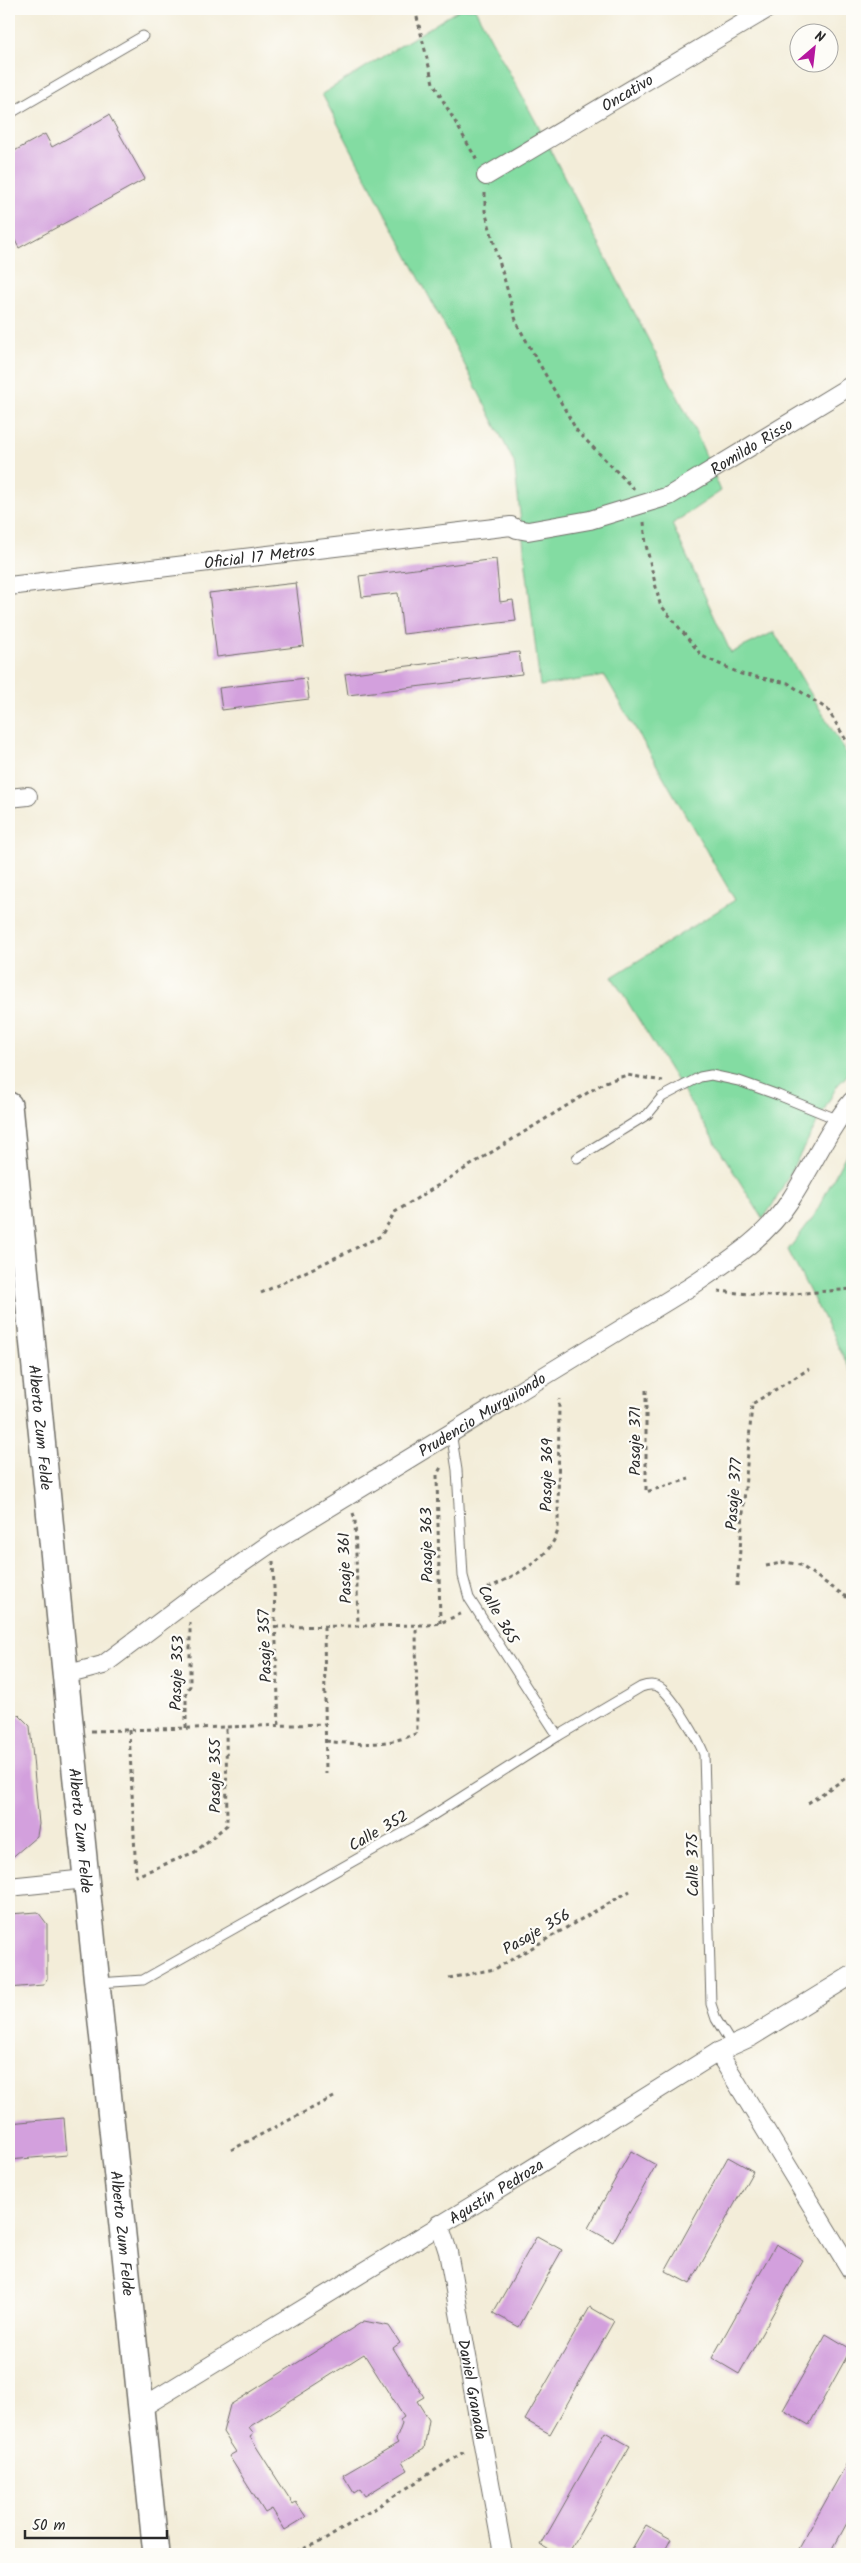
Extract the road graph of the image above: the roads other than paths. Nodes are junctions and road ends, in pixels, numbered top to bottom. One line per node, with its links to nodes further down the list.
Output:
1 (768, 9): 4 (street, Oncativo)
2 (142, 36): 3 (lane)
3 (9, 114)
4 (486, 176)
5 (852, 384): 6 (street, Romildo Risso)
6 (512, 526): 7 (street, Oficial 17 Metros)
7 (9, 586)
8 (28, 796): 9 (street)
9 (9, 798)
10 (852, 1101): 12 (street, Prudencio Murguiondo)
11 (9, 1105): 14 (street, Alberto Zum Felde)
12 (839, 1120): 13 (lane); 15 (street, Prudencio Murguiondo)
13 (577, 1158)
14 (14, 1197): 16 (street, Alberto Zum Felde)
15 (451, 1432): 16 (street, Prudencio Murguiondo); 18 (lane, Calle 365)
16 (65, 1675): 19 (street, Alberto Zum Felde)
17 (664, 1690): 18 (lane, Calle 352); 23 (lane, Calle 375)
18 (558, 1736): 22 (lane, Calle 352)
19 (86, 1880): 20 (street); 22 (street, Alberto Zum Felde)
20 (9, 1887)
21 (852, 1975): 23 (street, Agustín Pedroza)
22 (97, 1983): 26 (street, Alberto Zum Felde)
23 (725, 2049): 24 (street, Agustín Pedroza); 25 (street)
24 (440, 2224): 26 (street, Agustín Pedroza); 28 (street, Daniel Granada)
25 (852, 2272)
26 (141, 2408): 27 (street, Alberto Zum Felde)
27 (156, 2554)
28 (503, 2554)

